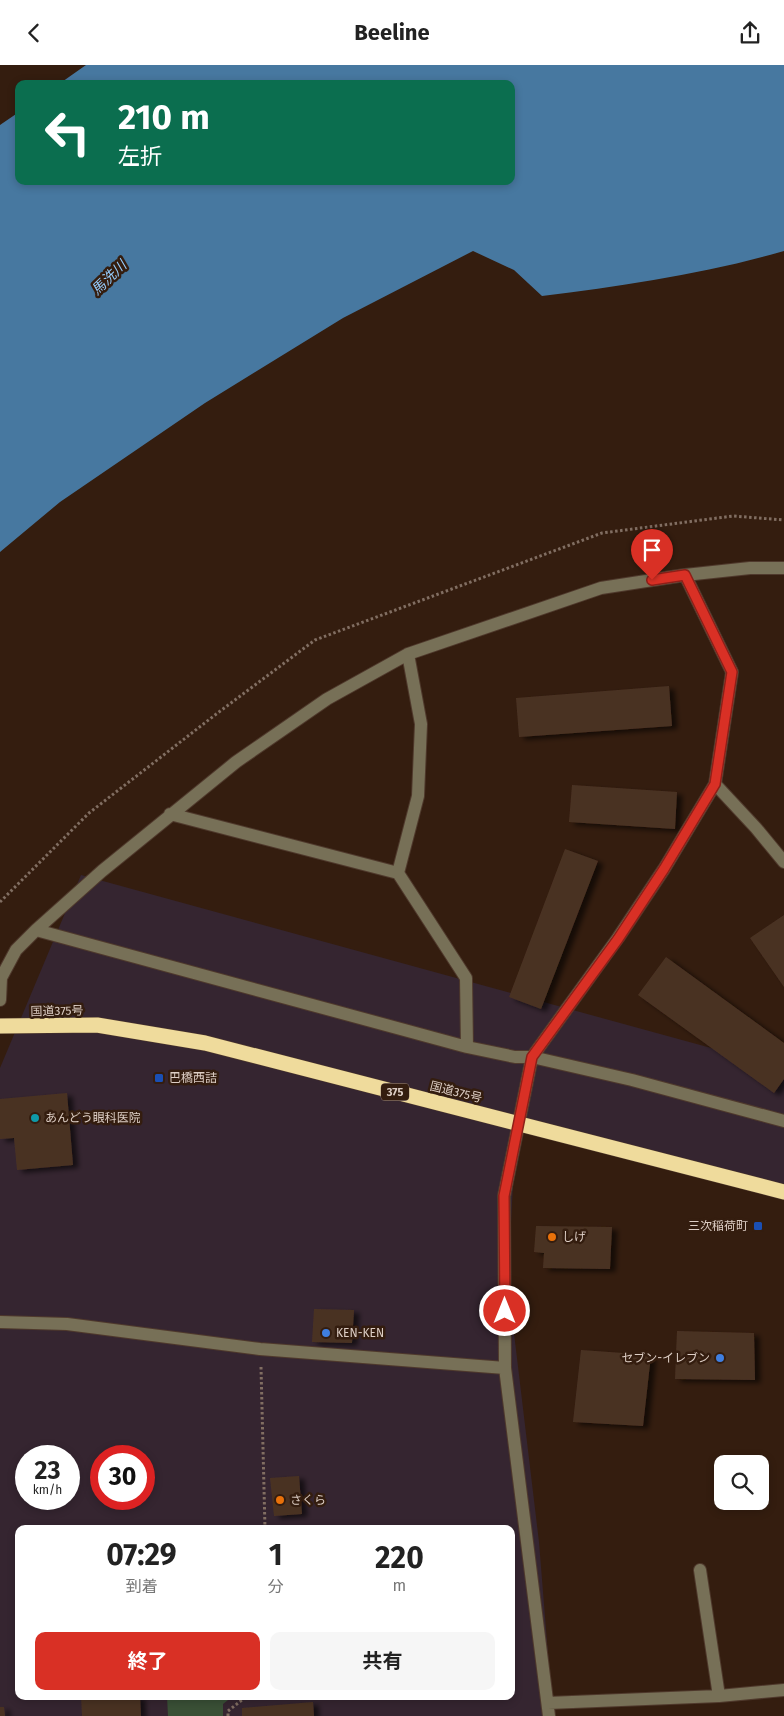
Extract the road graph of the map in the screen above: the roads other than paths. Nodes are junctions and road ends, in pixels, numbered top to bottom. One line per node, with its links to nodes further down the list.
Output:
1 (784, 568): 2 (street)
2 (685, 575): 3 (street); 4 (street)
3 (408, 653): 5 (street); 7 (street)
4 (715, 784): 6 (street); 12 (street)
5 (170, 814): 7 (street); 8 (street)
6 (784, 862)
7 (398, 873): 11 (street)
8 (36, 930): 9 (street); 11 (street)
9 (0, 1000)
10 (0, 1027): 14 (highway, 国道375号 / 375)
11 (467, 1047): 12 (street)
12 (532, 1057): 13 (street); 14 (street)
13 (784, 1121)
14 (518, 1123): 15 (highway, 国道375号 / 375); 17 (street)
15 (784, 1192)
16 (0, 1322): 17 (street)
17 (505, 1368): 21 (street)
18 (700, 1570): 20 (street)
19 (784, 1690): 20 (street)
20 (719, 1696): 21 (street)
21 (549, 1710)

